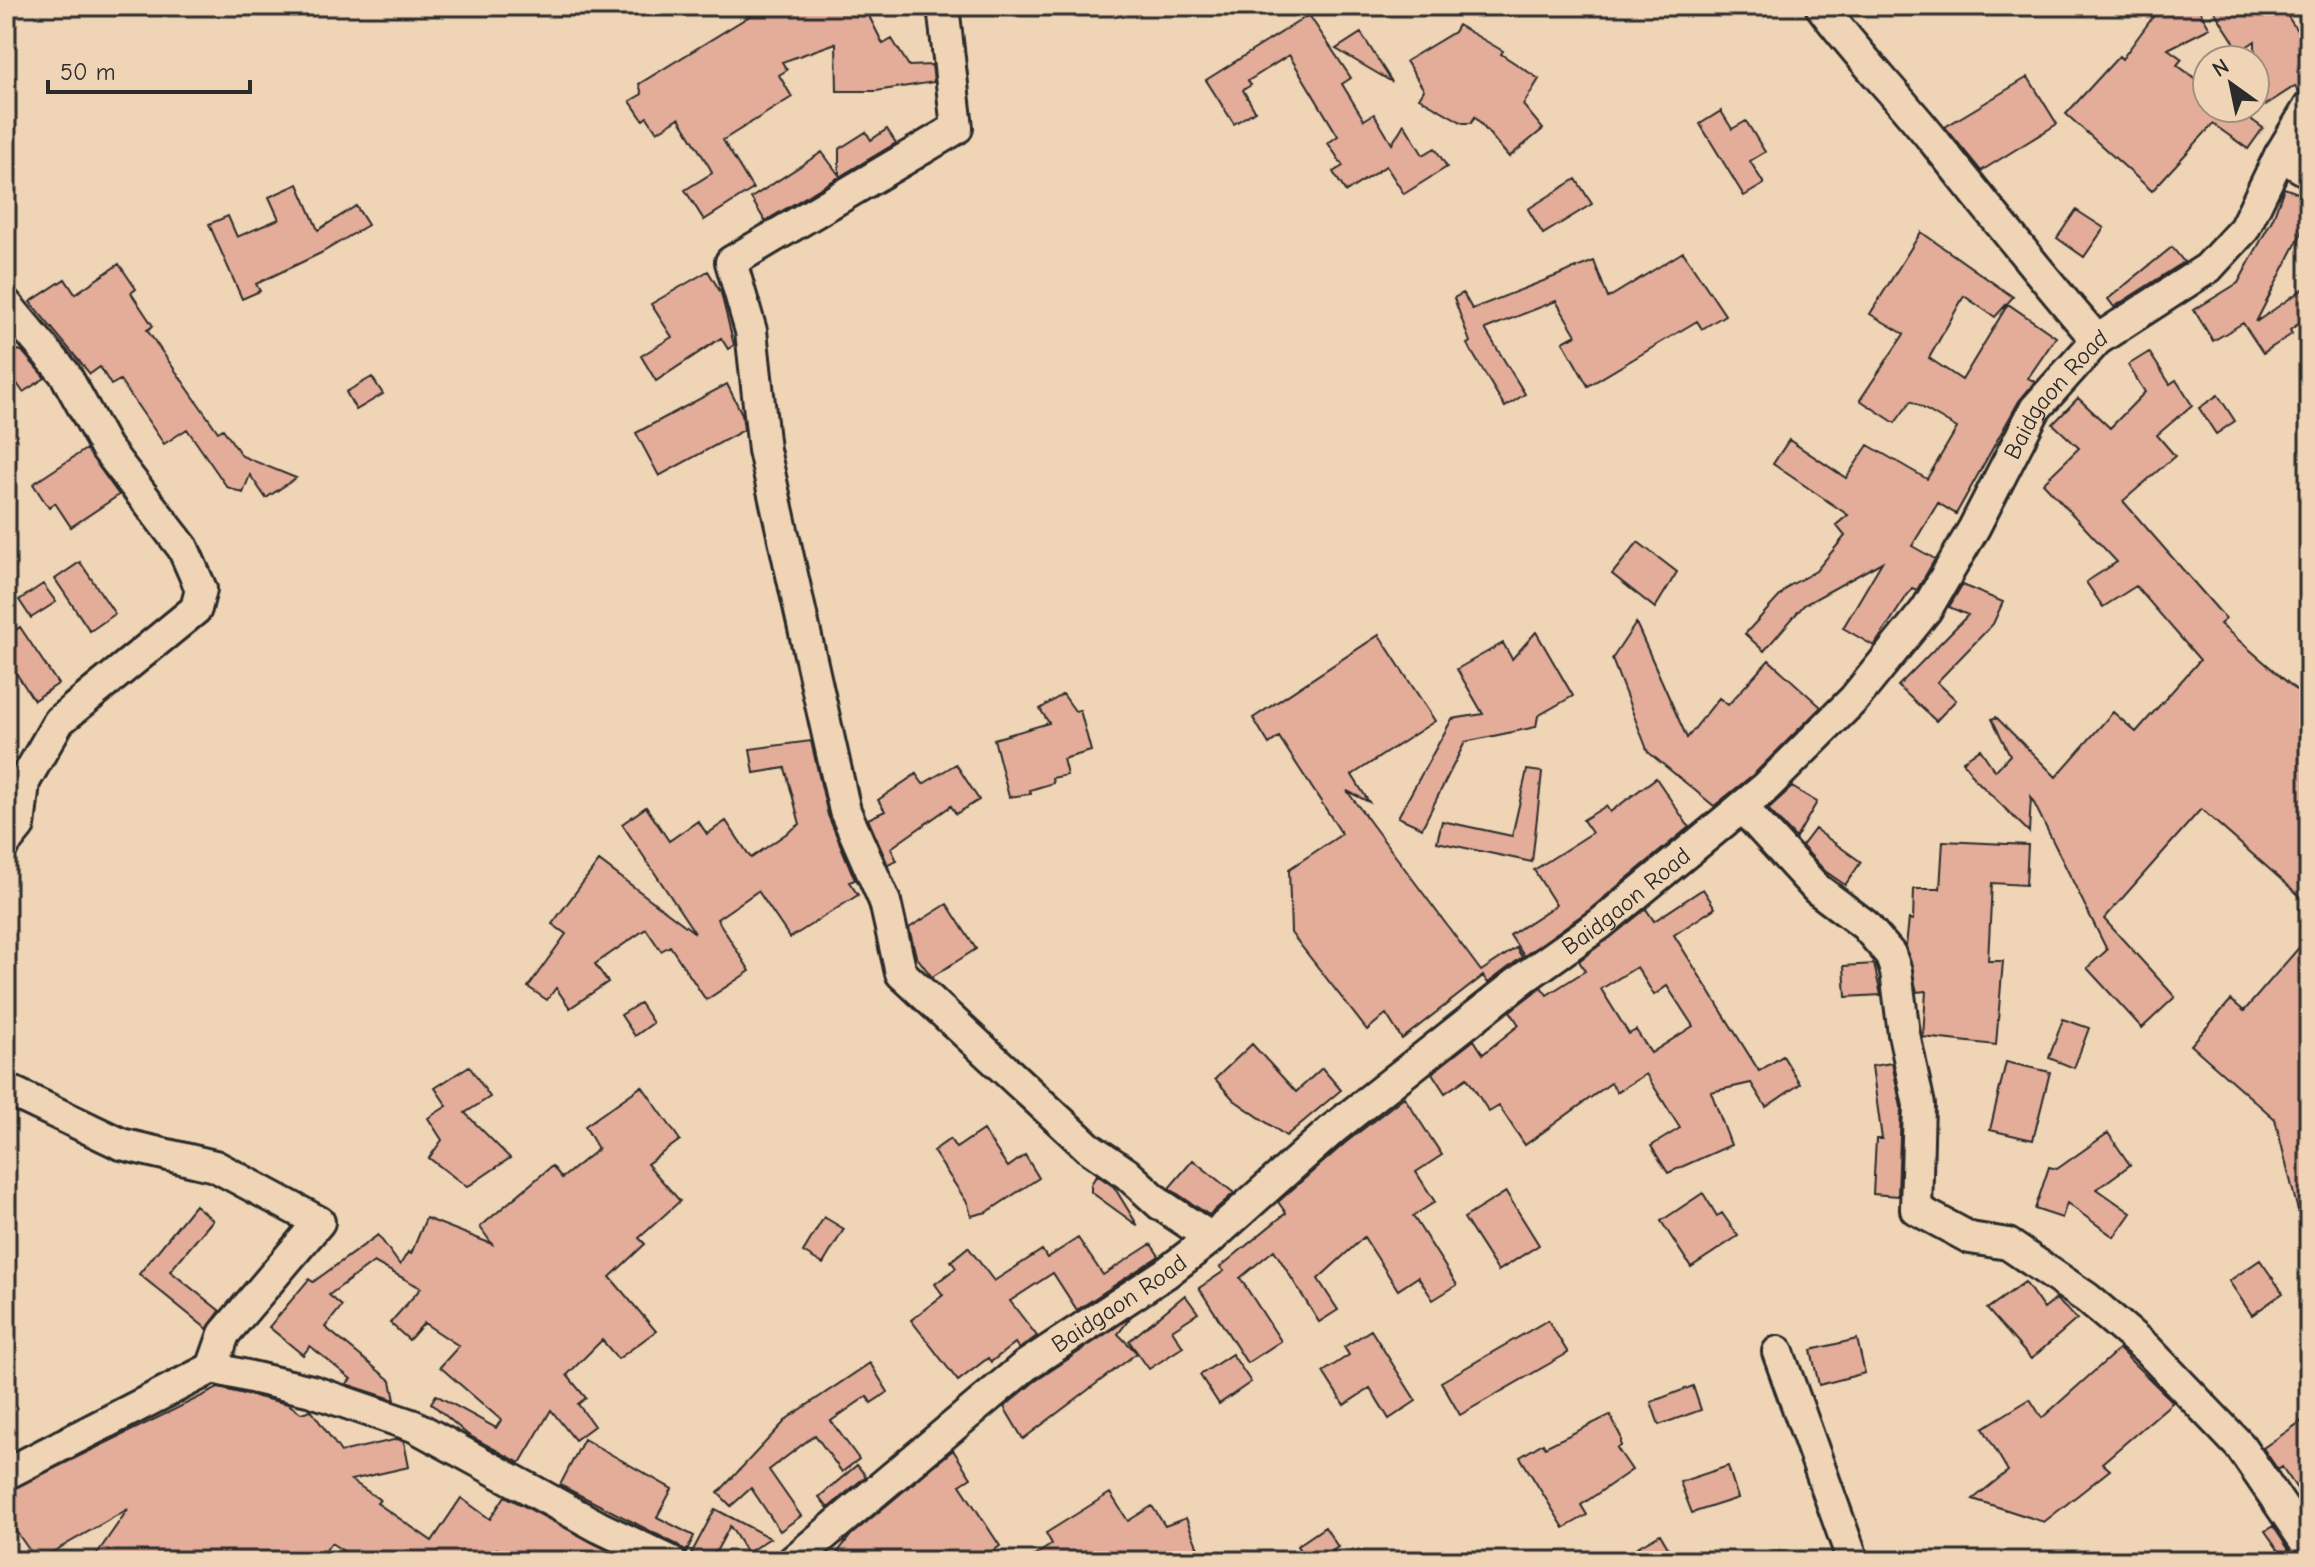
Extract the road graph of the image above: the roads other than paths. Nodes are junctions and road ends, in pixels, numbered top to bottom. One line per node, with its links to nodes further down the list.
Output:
1 (943, 6): 11 (street)
2 (1821, 6): 7 (street)
3 (2309, 107): 4 (street, Baidgaon Road)
4 (2280, 155): 5 (street); 7 (street, Baidgaon Road)
5 (2309, 172)
6 (6, 304): 9 (street)
7 (2097, 340): 8 (street, Baidgaon Road)
8 (1742, 807): 11 (street, Baidgaon Road); 15 (street)
9 (6, 842)
10 (6, 1089): 13 (street)
11 (1211, 1238): 17 (street, Baidgaon Road)
12 (1778, 1352): 18 (street)
13 (212, 1368): 14 (street); 16 (street)
14 (6, 1474)
15 (2309, 1547)
16 (670, 1561)
17 (793, 1561)
18 (1853, 1561)

